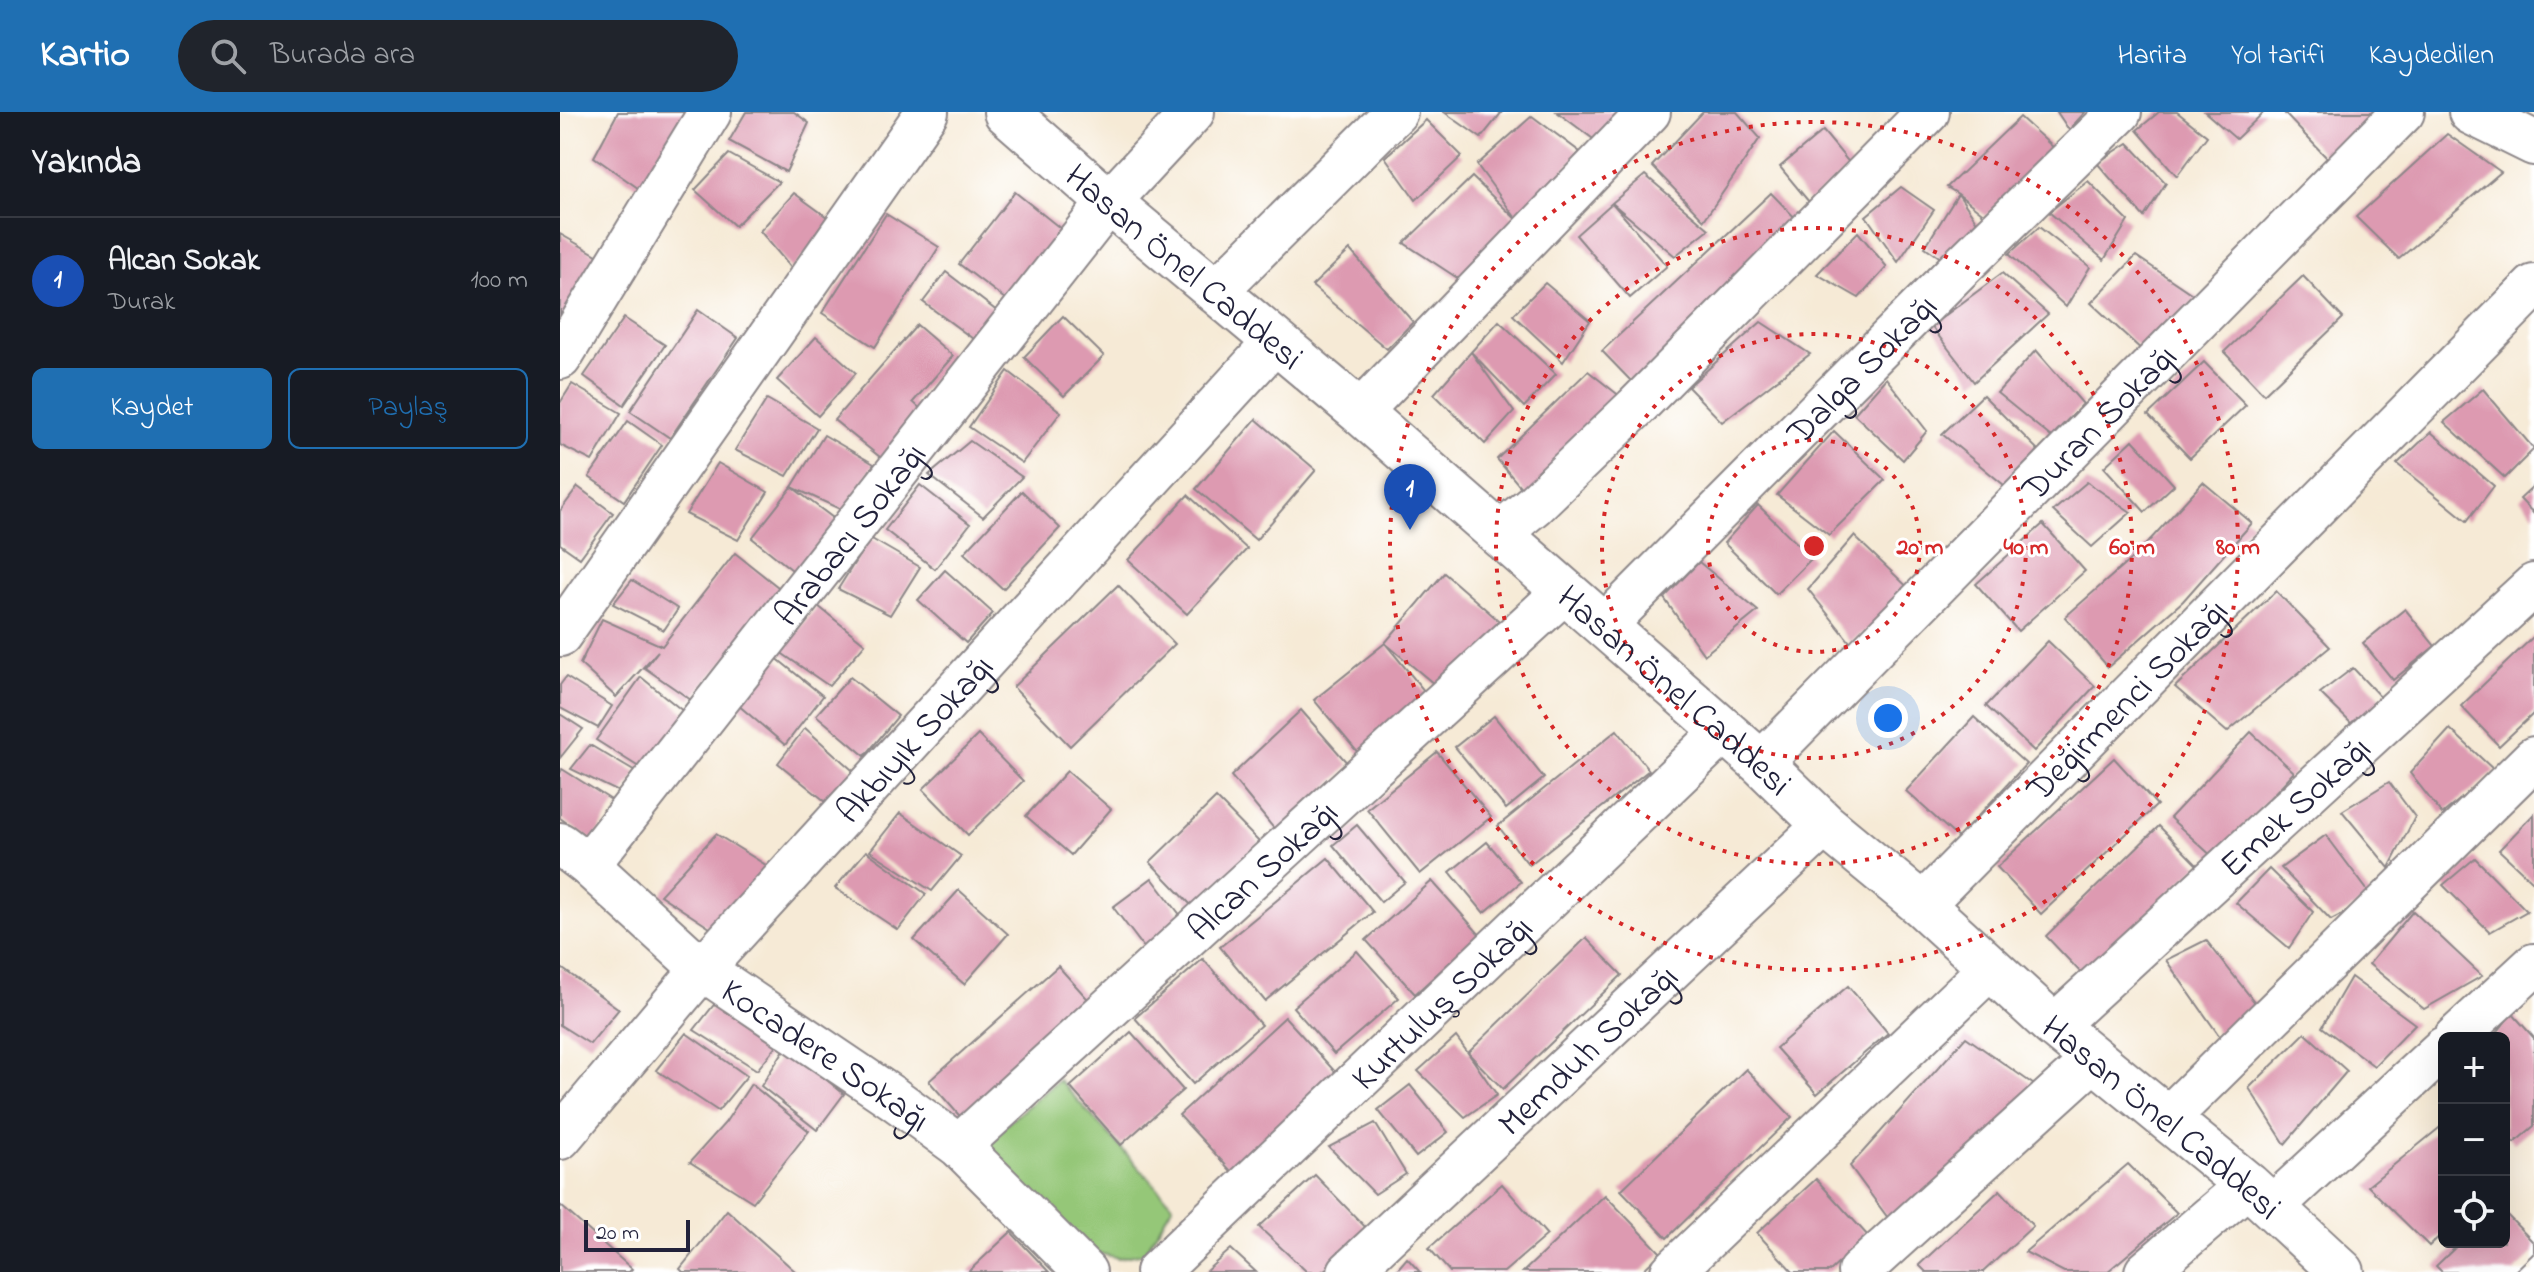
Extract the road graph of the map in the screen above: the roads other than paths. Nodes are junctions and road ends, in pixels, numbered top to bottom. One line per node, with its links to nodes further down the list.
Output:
1 (710, 112): 16 (street)
2 (927, 112): 22 (street)
3 (1006, 112): 12 (main road, Hasan Önel Caddesi)
4 (1193, 112): 12 (street, Arabacı Sokağı)
5 (1396, 112): 14 (street)
6 (1649, 112): 17 (street)
7 (1928, 112): 18 (street)
8 (2120, 112): 21 (street, Dalga Sokağı)
9 (2403, 112): 25 (street, Duran Sokağı)
10 (2471, 112): 11 (main road)
11 (2534, 143)
12 (1109, 202): 14 (main road, Hasan Önel Caddesi); 27 (street, Arabacı Sokağı)
13 (2534, 286): 28 (street, Değirmenci Sokağı)
14 (1216, 291): 15 (main road, Hasan Önel Caddesi)
15 (1275, 342): 17 (main road, Hasan Önel Caddesi); 31 (street, Akbıyık Sokağı)
16 (560, 358)
17 (1360, 412): 18 (main road, Hasan Önel Caddesi)
18 (1499, 534): 20 (main road, Hasan Önel Caddesi)
19 (2534, 585): 32 (street, Emek Sokağı)
20 (1565, 591): 21 (main road, Hasan Önel Caddesi); 38 (street, Alcan Sokağı)
21 (1604, 626): 23 (main road, Hasan Önel Caddesi)
22 (560, 635)
23 (1724, 731): 25 (main road, Hasan Önel Caddesi); 41 (street, Kurtuluş Sokağı)
24 (2534, 758): 36 (street)
25 (1761, 763): 26 (main road, Hasan Önel Caddesi)
26 (1825, 825): 28 (main road, Hasan Önel Caddesi); 42 (street, Memduh Sokağı)
27 (574, 854): 31 (street, Kocadere Sokağı)
28 (1922, 905): 30 (main road, Hasan Önel Caddesi)
29 (2534, 965): 33 (street)
30 (1991, 967): 32 (main road, Hasan Önel Caddesi); 43 (street)
31 (702, 969): 37 (street, Akbıyık Sokağı); 38 (street, Kocadere Sokağı)
32 (2054, 1026): 35 (main road, Hasan Önel Caddesi)
33 (2461, 1032)
34 (2438, 1053): 39 (street)
35 (2094, 1059): 36 (main road, Hasan Önel Caddesi); 44 (street)
36 (2169, 1117): 39 (main road, Hasan Önel Caddesi)
37 (560, 1138)
38 (959, 1146): 40 (street, Kocadere Sokağı)
39 (2261, 1196): 45 (street); 46 (main road, Hasan Önel Caddesi)
40 (1085, 1272)
41 (1157, 1272)
42 (1349, 1272)
43 (1672, 1272)
44 (1859, 1272)
45 (2146, 1272)
46 (2342, 1272)

